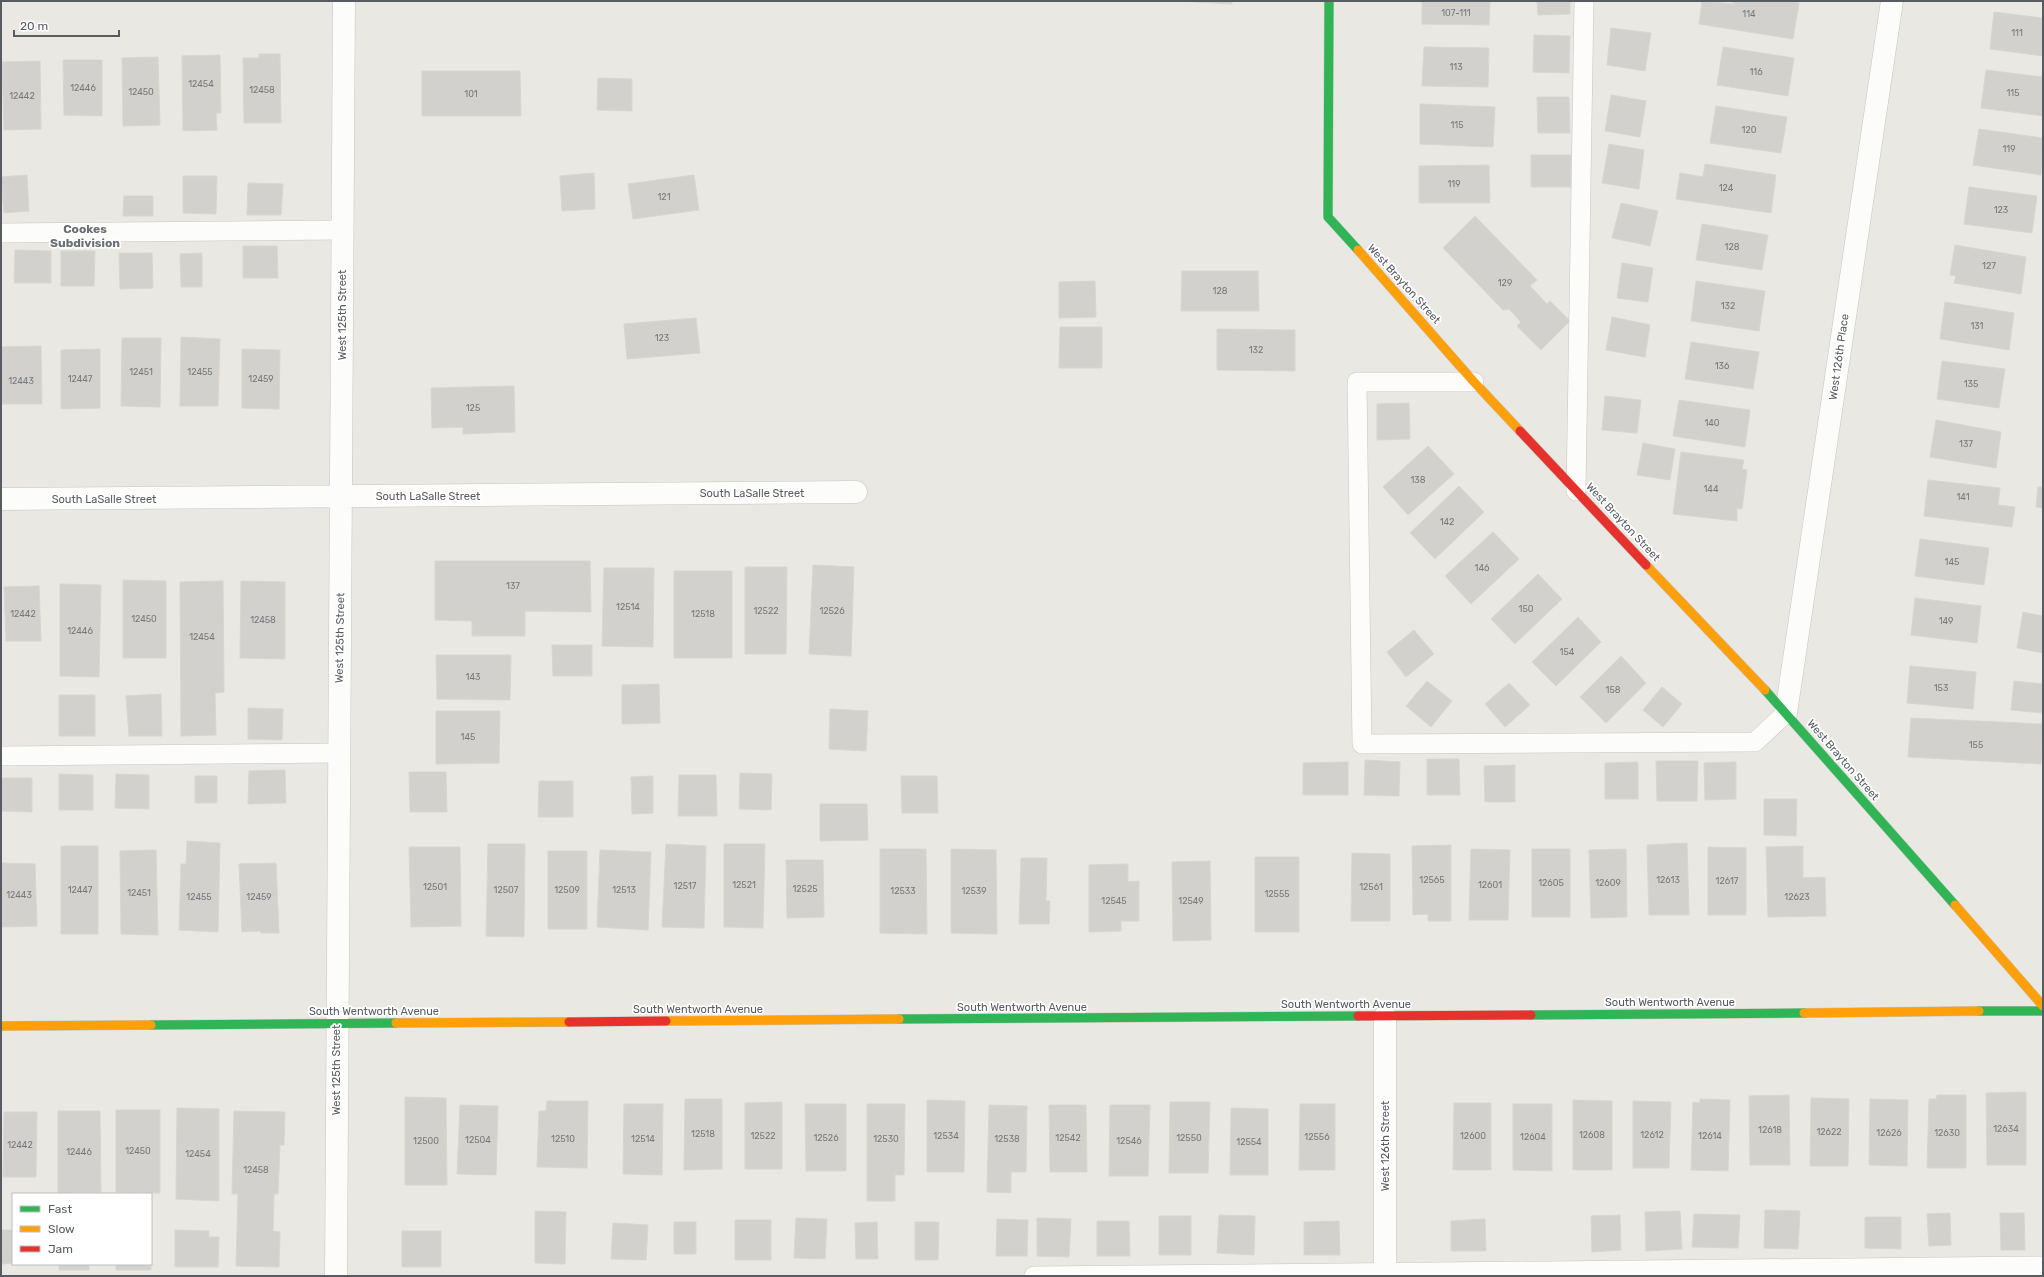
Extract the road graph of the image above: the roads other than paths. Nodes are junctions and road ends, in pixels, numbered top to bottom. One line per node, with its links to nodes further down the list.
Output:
1 (344, 1): 5 (street, West 125th Street)
2 (1329, 1): 7 (street, West Brayton Street)
3 (1584, 1): 8 (lane)
4 (1892, 1): 12 (street, West 126th Place)
5 (343, 230): 6 (lane); 10 (street, West 125th Street)
6 (1, 233)
7 (1474, 382): 8 (street, West Brayton Street); 12 (lane)
8 (1576, 491): 12 (street, West Brayton Street)
9 (856, 492): 10 (street, South LaSalle Street)
10 (342, 496): 11 (street, South LaSalle Street); 13 (street, West 125th Street)
11 (1, 499)
12 (1786, 713): 15 (street, West Brayton Street)
13 (339, 753): 14 (lane); 18 (street, West 125th Street)
14 (1, 756)
15 (2043, 1006)
16 (2043, 1011): 17 (street, South Wentworth Avenue)
17 (1384, 1016): 18 (street, South Wentworth Avenue); 21 (street, West 126th Street)
18 (337, 1024): 19 (street, South Wentworth Avenue); 22 (street, West 125th Street)
19 (1, 1026)
20 (2043, 1266): 21 (lane)
21 (1385, 1274): 23 (lane)
22 (336, 1276)
23 (1034, 1276)

